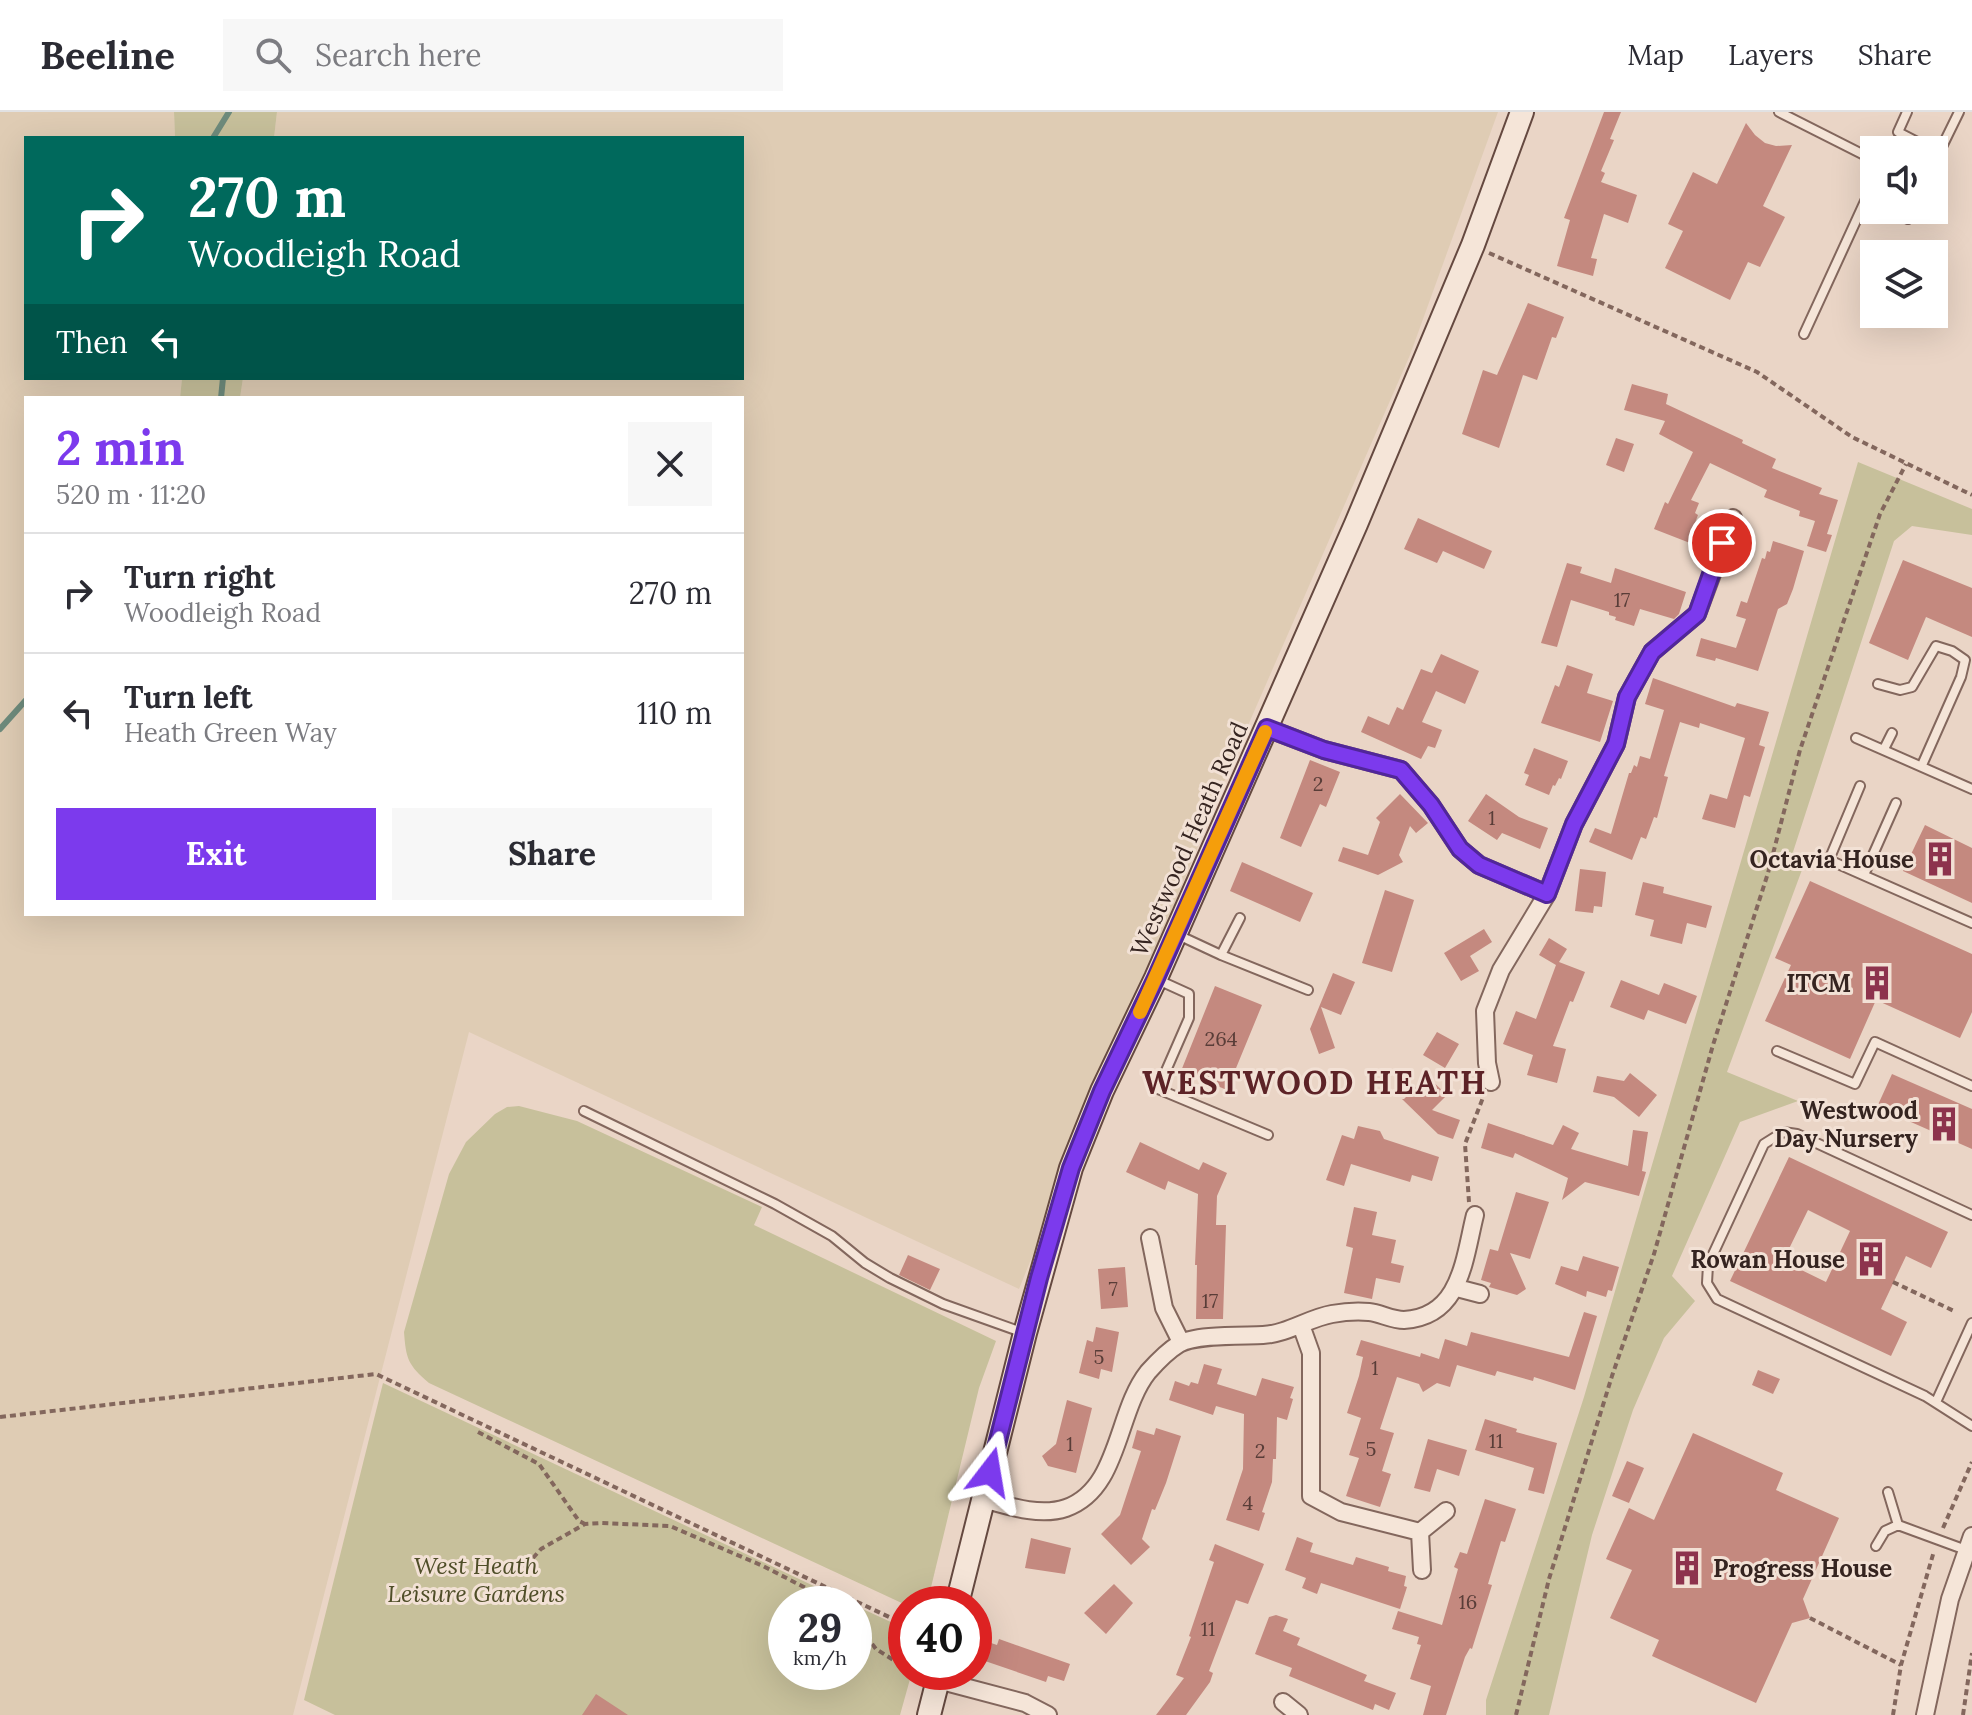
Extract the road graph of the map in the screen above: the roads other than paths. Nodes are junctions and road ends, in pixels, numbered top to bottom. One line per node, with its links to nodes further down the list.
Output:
1 (1522, 112): 12 (street, Westwood Heath Road)
2 (1779, 112): 7 (lane)
3 (1907, 112): 5 (lane)
4 (1959, 112): 6 (lane)
5 (1906, 136)
6 (1944, 136)
7 (1860, 153)
8 (1860, 212): 9 (lane)
9 (1804, 334)
10 (1733, 518): 21 (street)
11 (1878, 684): 16 (lane)
12 (1267, 728): 21 (street); 24 (street, Westwood Heath Road)
13 (1892, 733): 15 (lane)
14 (1856, 738): 15 (lane)
15 (1884, 749): 16 (lane)
16 (1922, 765): 18 (lane)
17 (1860, 786): 20 (lane)
18 (1972, 789)
19 (1896, 803): 20 (lane)
20 (1864, 875): 23 (lane)
21 (1547, 894): 29 (street)
22 (1240, 918): 25 (lane)
23 (1972, 923)
24 (1175, 933): 25 (lane); 26 (street, Westwood Heath Road)
25 (1221, 955): 27 (lane)
26 (1156, 978): 32 (lane); 40 (street, Westwood Heath Road)
27 (1308, 990)
28 (1777, 1051): 30 (lane)
29 (1491, 1082)
30 (1972, 1086)
31 (584, 1111): 40 (lane)
32 (1268, 1135)
33 (1475, 1215): 36 (street)
34 (1972, 1215): 42 (lane)
35 (1150, 1238): 41 (street)
36 (1457, 1288): 37 (street); 39 (street)
37 (1480, 1294)
38 (1972, 1323): 42 (lane)
39 (1301, 1325): 41 (street); 48 (street)
40 (1025, 1333): 45 (street, Westwood Heath Road)
41 (1181, 1342): 45 (street)
42 (1936, 1402): 43 (lane)
43 (1972, 1426)
44 (1888, 1492): 47 (lane)
45 (983, 1499): 52 (street, Westwood Heath Road)
46 (1446, 1511): 48 (street)
47 (1898, 1525): 49 (lane); 50 (lane)
48 (1420, 1532): 51 (street)
49 (1969, 1543): 59 (street)
50 (1876, 1546)
51 (1422, 1570)
52 (961, 1586)
53 (935, 1690): 56 (street)
54 (984, 1690): 57 (street)
55 (1283, 1702): 58 (street)
56 (929, 1715)
57 (1048, 1715)
58 (1299, 1715)
59 (1925, 1715)

